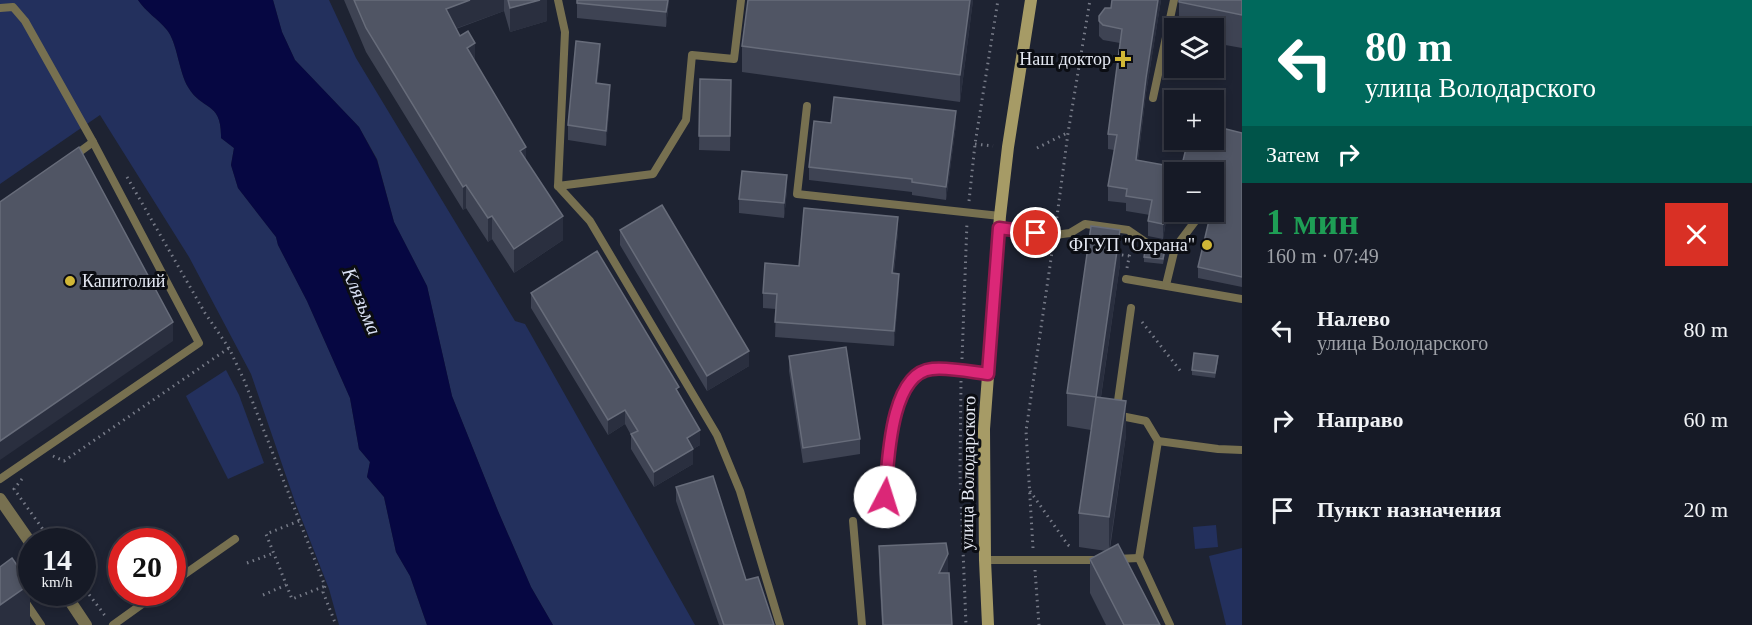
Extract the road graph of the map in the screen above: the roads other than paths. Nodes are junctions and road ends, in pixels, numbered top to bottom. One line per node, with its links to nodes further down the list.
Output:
1 (558, 0): 10 (lane)
2 (741, 0): 10 (lane)
3 (1031, 0): 11 (main road, улица Володарского)
4 (1174, 0): 6 (lane)
5 (0, 8): 8 (lane)
6 (1153, 98)
7 (807, 106): 11 (lane)
8 (93, 142): 9 (lane); 21 (lane)
9 (65, 162)
10 (558, 186): 36 (lane)
11 (999, 222): 13 (lane); 18 (main road, улица Володарского)
12 (1194, 222): 13 (lane)
13 (1175, 248): 15 (lane)
14 (1126, 279): 15 (lane)
15 (1167, 285): 16 (lane)
16 (1242, 298)
17 (1131, 308): 19 (lane)
18 (988, 374): 22 (lane); 28 (main road, улица Володарского)
19 (1158, 441): 20 (lane); 27 (lane)
20 (1242, 450)
21 (0, 479)
22 (885, 497)
23 (0, 499): 25 (street)
24 (853, 521): 37 (lane)
25 (20, 528)
26 (235, 539): 29 (lane)
27 (1139, 558): 28 (lane); 39 (lane)
28 (985, 560): 38 (main road, улица Володарского)
29 (186, 573)
30 (16, 588): 33 (lane)
31 (73, 606): 34 (street)
32 (139, 606): 35 (lane)
33 (41, 625)
34 (86, 625)
35 (112, 625)
36 (780, 625)
37 (862, 625)
38 (988, 625)
39 (1170, 625)

